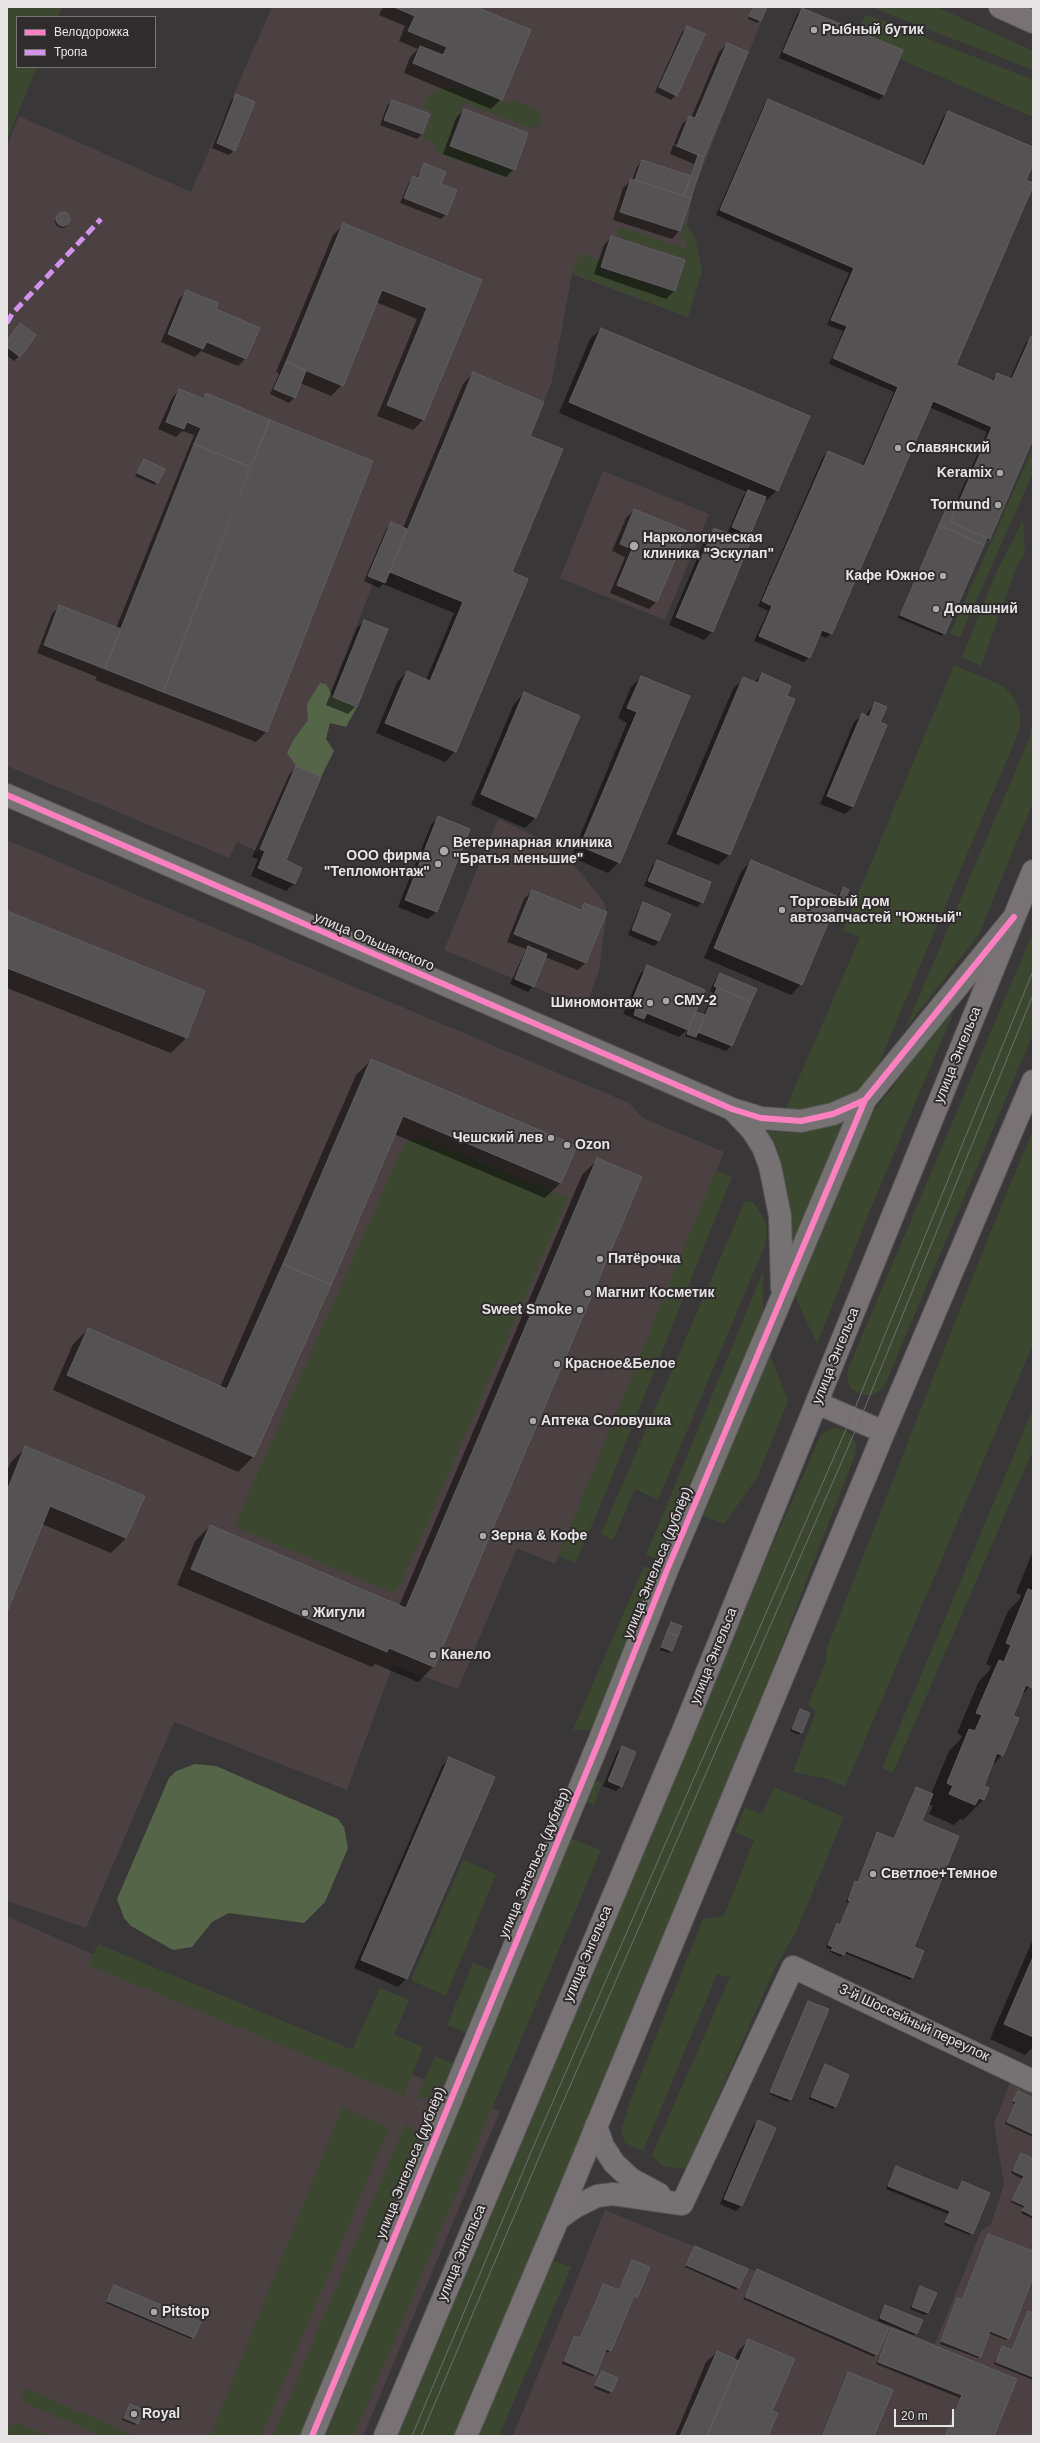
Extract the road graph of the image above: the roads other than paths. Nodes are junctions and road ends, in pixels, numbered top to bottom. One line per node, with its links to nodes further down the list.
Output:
1 (1000, 7): 2 (main road)
2 (1033, 22)
3 (7, 795): 8 (street, улица Ольшанского)
4 (1033, 871): 5 (main road, улица Энгельса)
5 (1014, 917): 7 (street); 10 (main road, улица Энгельса)
6 (1033, 1081): 11 (main road)
7 (865, 1100): 8 (street, улица Ольшанского); 9 (street, улица Энгельса (дублёр))
8 (732, 1109): 9 (street)
9 (782, 1300): 16 (street, улица Энгельса (дублёр))
10 (817, 1403): 11 (main road); 17 (main road, улица Энгельса)
11 (884, 1432): 13 (main road)
12 (1033, 2081): 14 (street, 3-й Шоссейный переулок)
13 (596, 2126): 14 (street); 15 (main road)
14 (682, 2204): 15 (street)
15 (558, 2219): 18 (main road)
16 (312, 2436)
17 (385, 2436)
18 (466, 2436)

